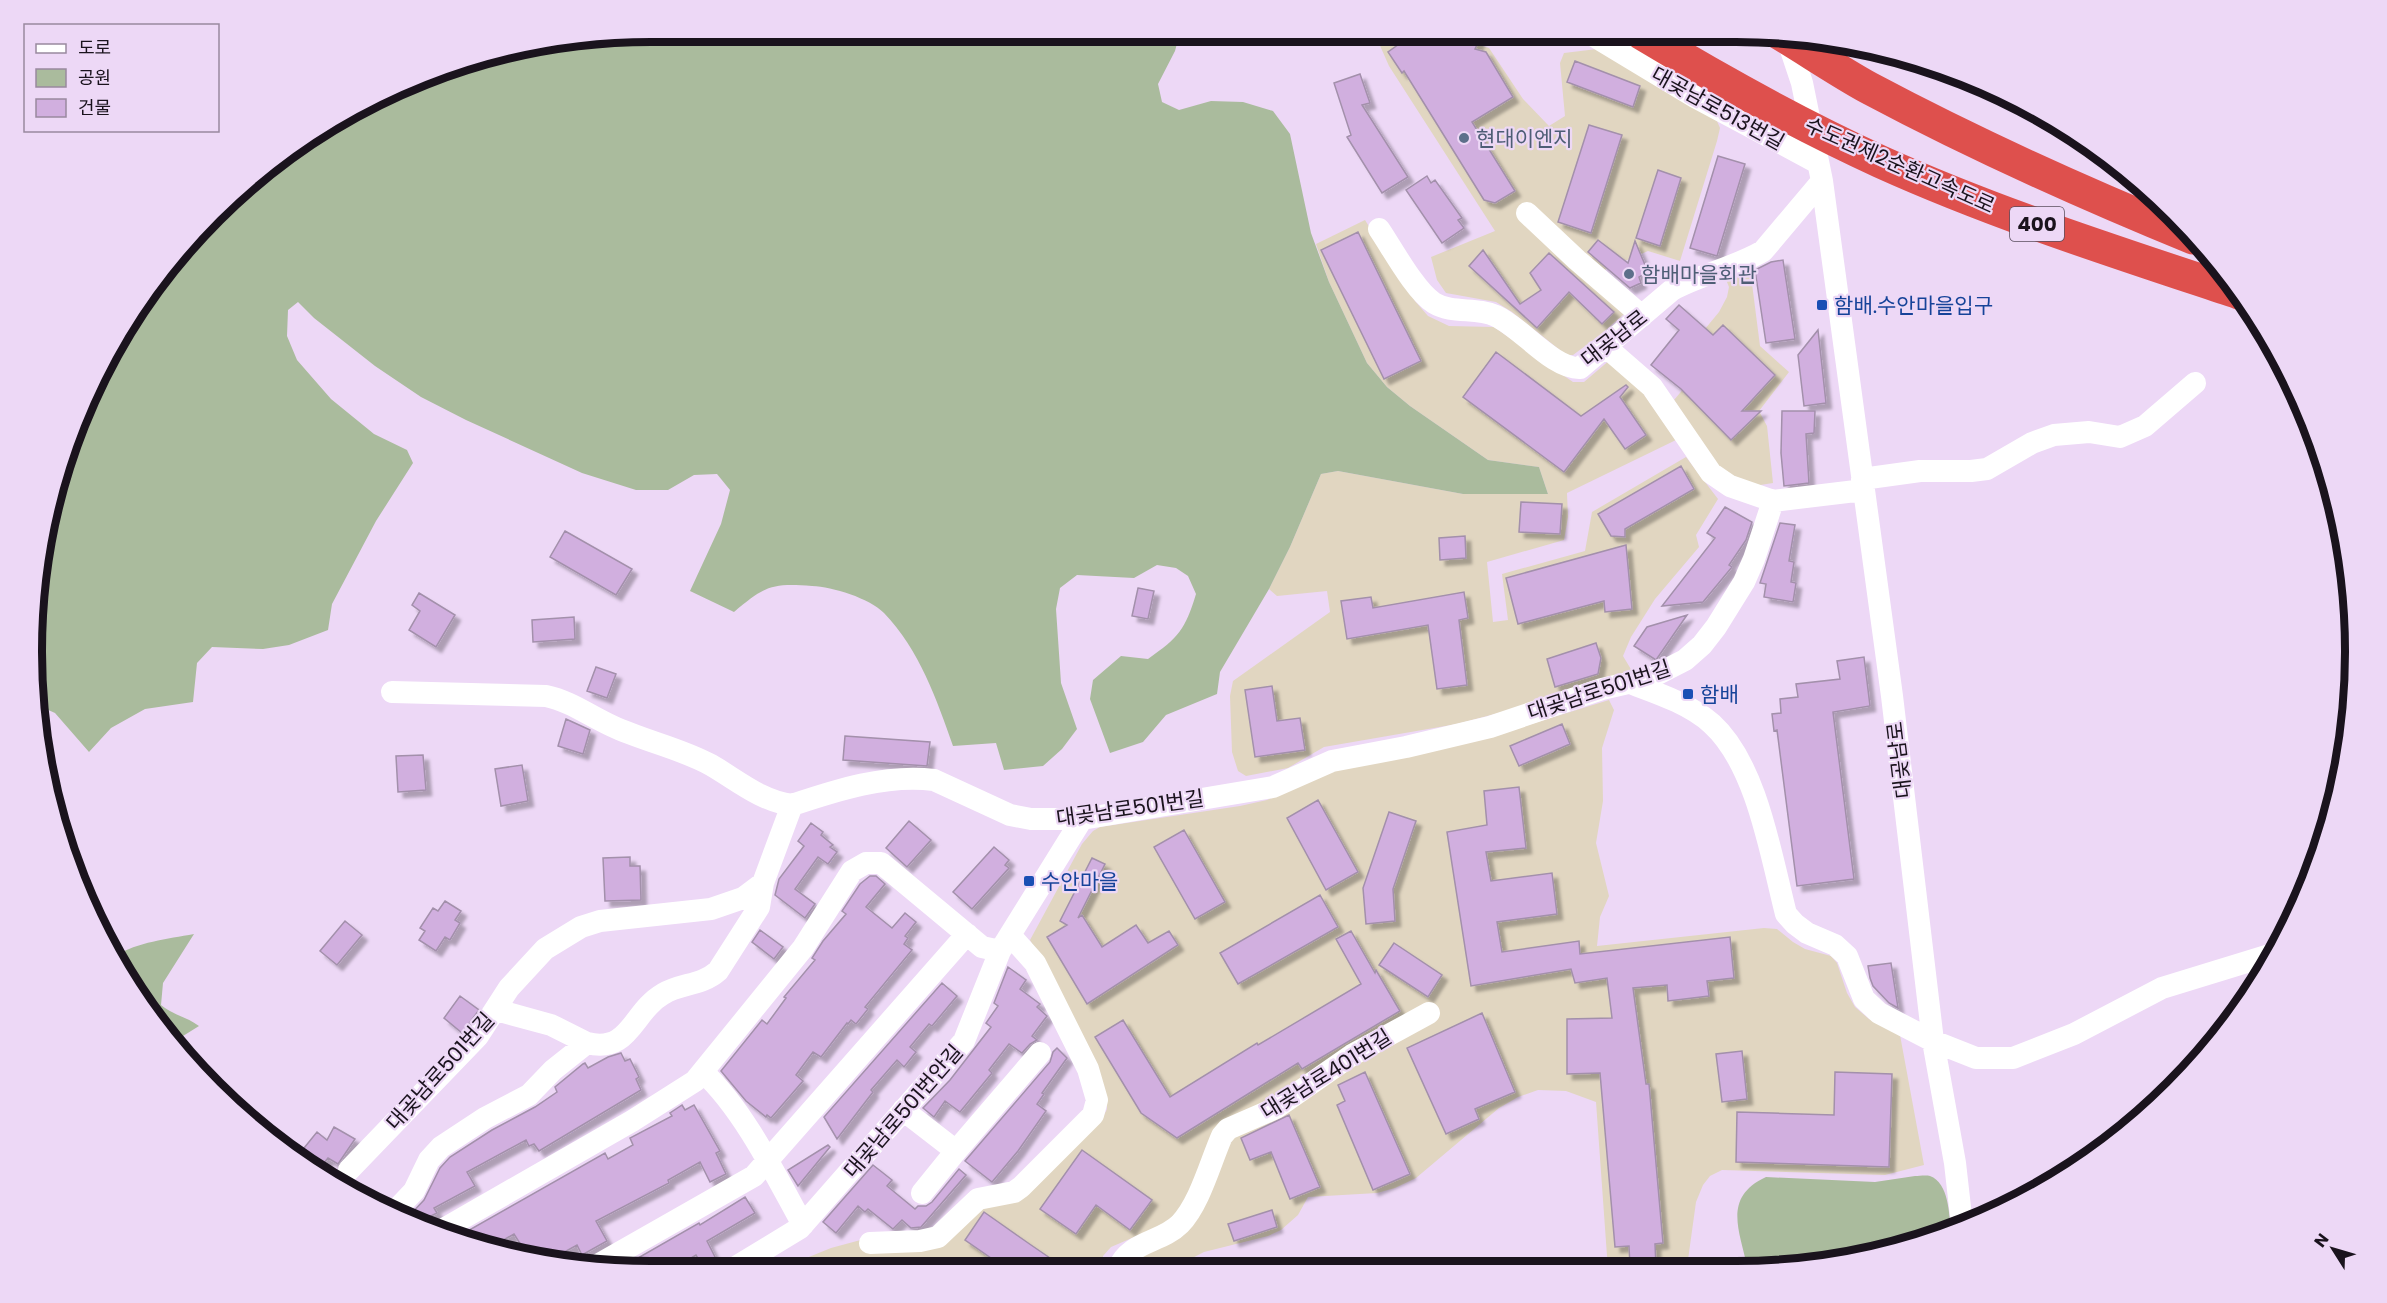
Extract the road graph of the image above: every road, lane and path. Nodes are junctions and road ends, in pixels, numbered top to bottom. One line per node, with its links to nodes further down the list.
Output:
1 (1604, 42): 5 (street, 대곶남로513번길)
2 (1656, 42): 5 (highway, 수도권제2순환고속도로 / 400)
3 (1789, 44): 5 (street, 대곶남로)
4 (1799, 45): 8 (highway, 400)
5 (1827, 162): 9 (highway, 수도권제2순환고속도로 / 400); 10 (street, 대곶남로); 13 (street, 대곶남로)
6 (1527, 213): 10 (street)
7 (1379, 229): 11 (street, 대곶남로)
8 (2176, 231)
9 (2225, 288)
10 (1642, 316): 11 (street, 대곶남로)
11 (1606, 347): 14 (street)
12 (2194, 383): 13 (street)
13 (1863, 484): 14 (street); 25 (street, 대곶남로)
14 (1773, 501): 15 (street, 대곶남로501번길)
15 (1630, 683): 18 (street, 대곶남로501번길); 25 (street)
16 (392, 692): 17 (street)
17 (792, 805): 18 (street, 대곶남로501번길); 19 (street)
18 (1082, 819): 21 (street, 대곶남로501번안길)
19 (763, 883): 23 (street, 대곶남로501번길); 26 (street)
20 (967, 934): 21 (street); 28 (street); 31 (street)
21 (1005, 943): 29 (street, 대곶남로501번안길); 38 (street)
22 (2262, 957): 25 (street)
23 (496, 1010): 26 (street); 32 (street, 대곶남로501번길)
24 (1430, 1013): 41 (street, 대곶남로401번길)
25 (1933, 1041): 35 (street, 대곶남로)
26 (587, 1043): 34 (street)
27 (1040, 1053): 30 (street)
28 (703, 1072): 31 (street); 37 (street)
29 (903, 1110): 30 (street); 36 (street, 대곶남로501번안길)
30 (956, 1151): 33 (street)
31 (767, 1161): 36 (street); 39 (street)
32 (349, 1170)
33 (922, 1193)
34 (399, 1206)
35 (1961, 1218)
36 (803, 1225): 40 (street, 대곶남로501번안길)
37 (449, 1226)
38 (870, 1243)
39 (607, 1260)
40 (745, 1261)
41 (1122, 1261)

